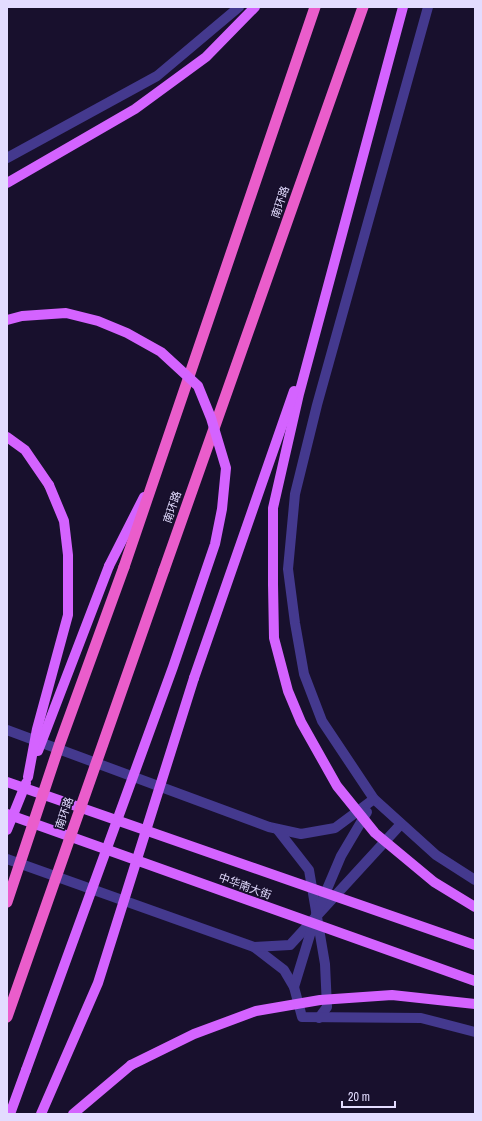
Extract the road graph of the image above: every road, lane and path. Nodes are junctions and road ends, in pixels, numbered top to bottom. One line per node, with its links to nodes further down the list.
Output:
1 (239, 7): 7 (street)
2 (255, 7): 8 (main road)
3 (315, 7): 12 (highway)
4 (363, 7): 31 (highway, 南环路, bridge)
5 (403, 7): 9 (main road)
6 (428, 7): 16 (street)
7 (7, 158)
8 (7, 183)
9 (320, 315): 24 (main road, bridge); 35 (main road, bridge)
10 (7, 320): 34 (main road, bridge)
11 (7, 437): 14 (main road, bridge)
12 (157, 471): 14 (main road, bridge); 23 (highway, bridge)
13 (7, 730): 19 (street)
14 (28, 778): 20 (main road, bridge)
15 (7, 782): 26 (main road, 中华南大街, bridge)
16 (374, 800): 18 (street); 19 (street); 25 (street)
17 (7, 814): 28 (main road, 中华南大街, bridge)
18 (401, 824): 22 (street); 25 (street)
19 (277, 829): 25 (street)
20 (7, 830)
21 (7, 859): 27 (street)
22 (475, 880)
23 (7, 902)
24 (475, 907)
25 (316, 915): 27 (street); 29 (street); 32 (street)
26 (475, 945)
27 (254, 947): 29 (street)
28 (475, 981)
29 (294, 987): 32 (street)
30 (475, 1004): 36 (main road, bridge)
31 (7, 1016)
32 (319, 1018): 33 (street)
33 (475, 1032)
34 (10, 1114)
35 (41, 1114)
36 (73, 1114)

